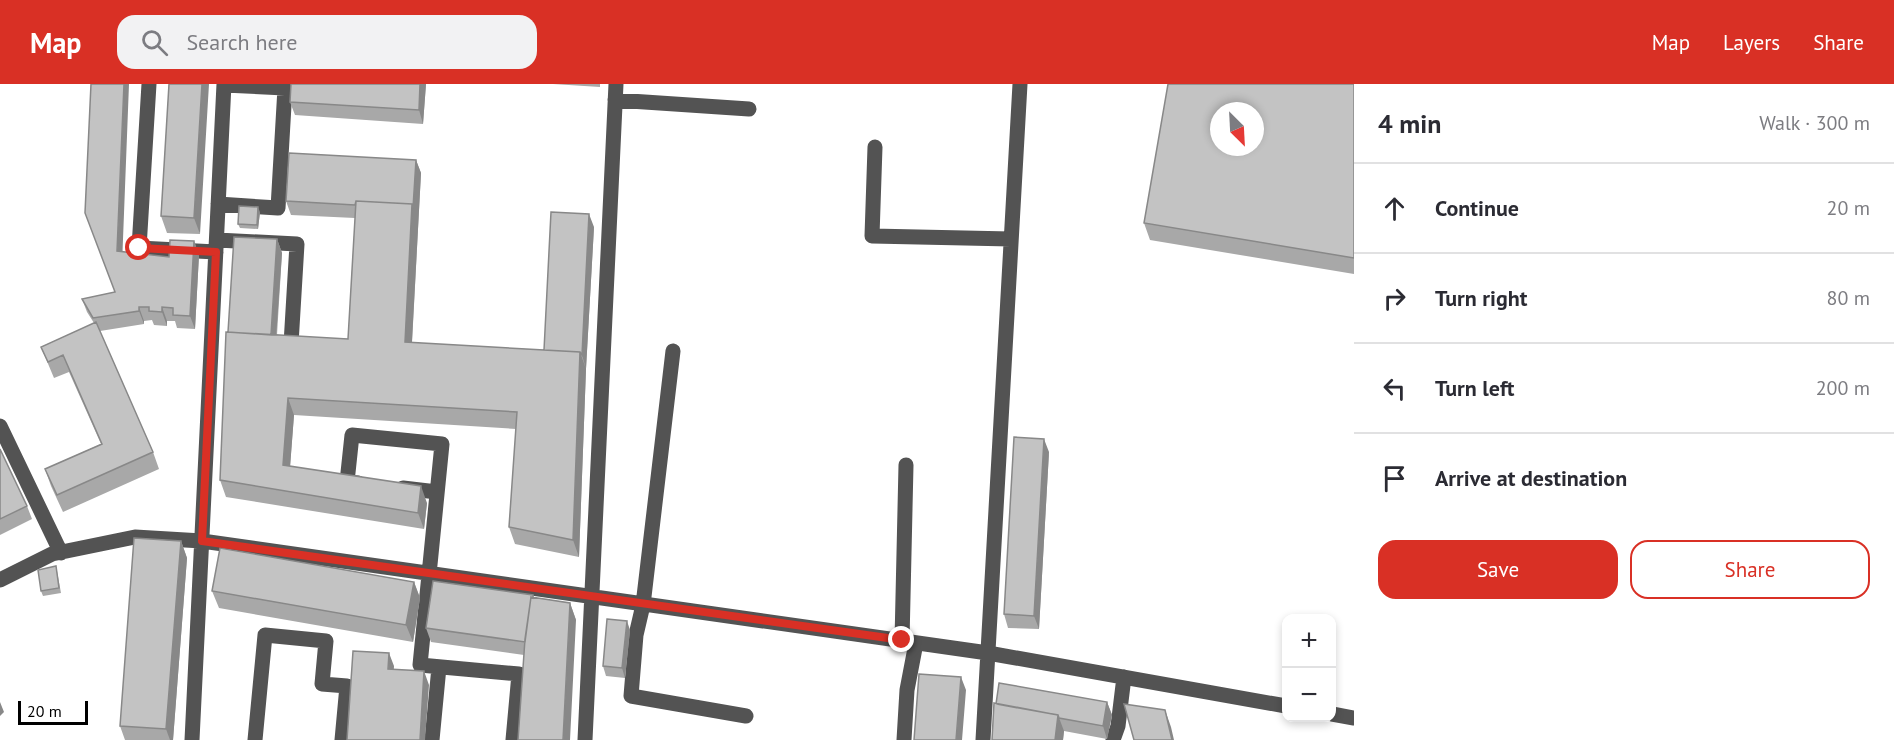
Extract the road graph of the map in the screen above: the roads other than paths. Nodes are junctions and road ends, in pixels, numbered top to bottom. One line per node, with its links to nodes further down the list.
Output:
1 (149, 84): 10 (street)
2 (224, 84): 8 (street); 8 (street)
3 (616, 84): 5 (street)
4 (1020, 84): 9 (street)
5 (615, 100): 6 (street); 22 (street)
6 (749, 109)
7 (875, 147): 9 (street)
8 (218, 204): 10 (street)
9 (1011, 239): 25 (street)
10 (216, 246): 11 (street); 18 (street)
11 (291, 344)
12 (673, 351): 23 (street)
13 (0, 426): 19 (street)
14 (906, 465): 24 (street)
15 (369, 484): 17 (street)
16 (392, 487): 17 (street)
17 (437, 492): 20 (street)
18 (202, 541): 19 (street); 20 (street); 32 (street)
19 (61, 553): 21 (street)
20 (428, 574): 22 (street); 26 (street)
21 (0, 580)
22 (592, 598): 23 (street); 37 (street)
23 (643, 605): 24 (street); 30 (street)
24 (909, 642): 25 (street); 38 (street)
25 (988, 653): 27 (street); 39 (street)
26 (439, 667): 35 (street); 36 (street)
27 (1124, 677): 28 (street); 40 (street)
28 (1282, 705)
29 (1336, 715): 31 (street)
30 (746, 716)
31 (1354, 718)
32 (192, 740)
33 (255, 740): 34 (street)
34 (342, 740)
35 (432, 740)
36 (513, 740)
37 (585, 740)
38 (904, 740)
39 (983, 740)
40 (1113, 740)

